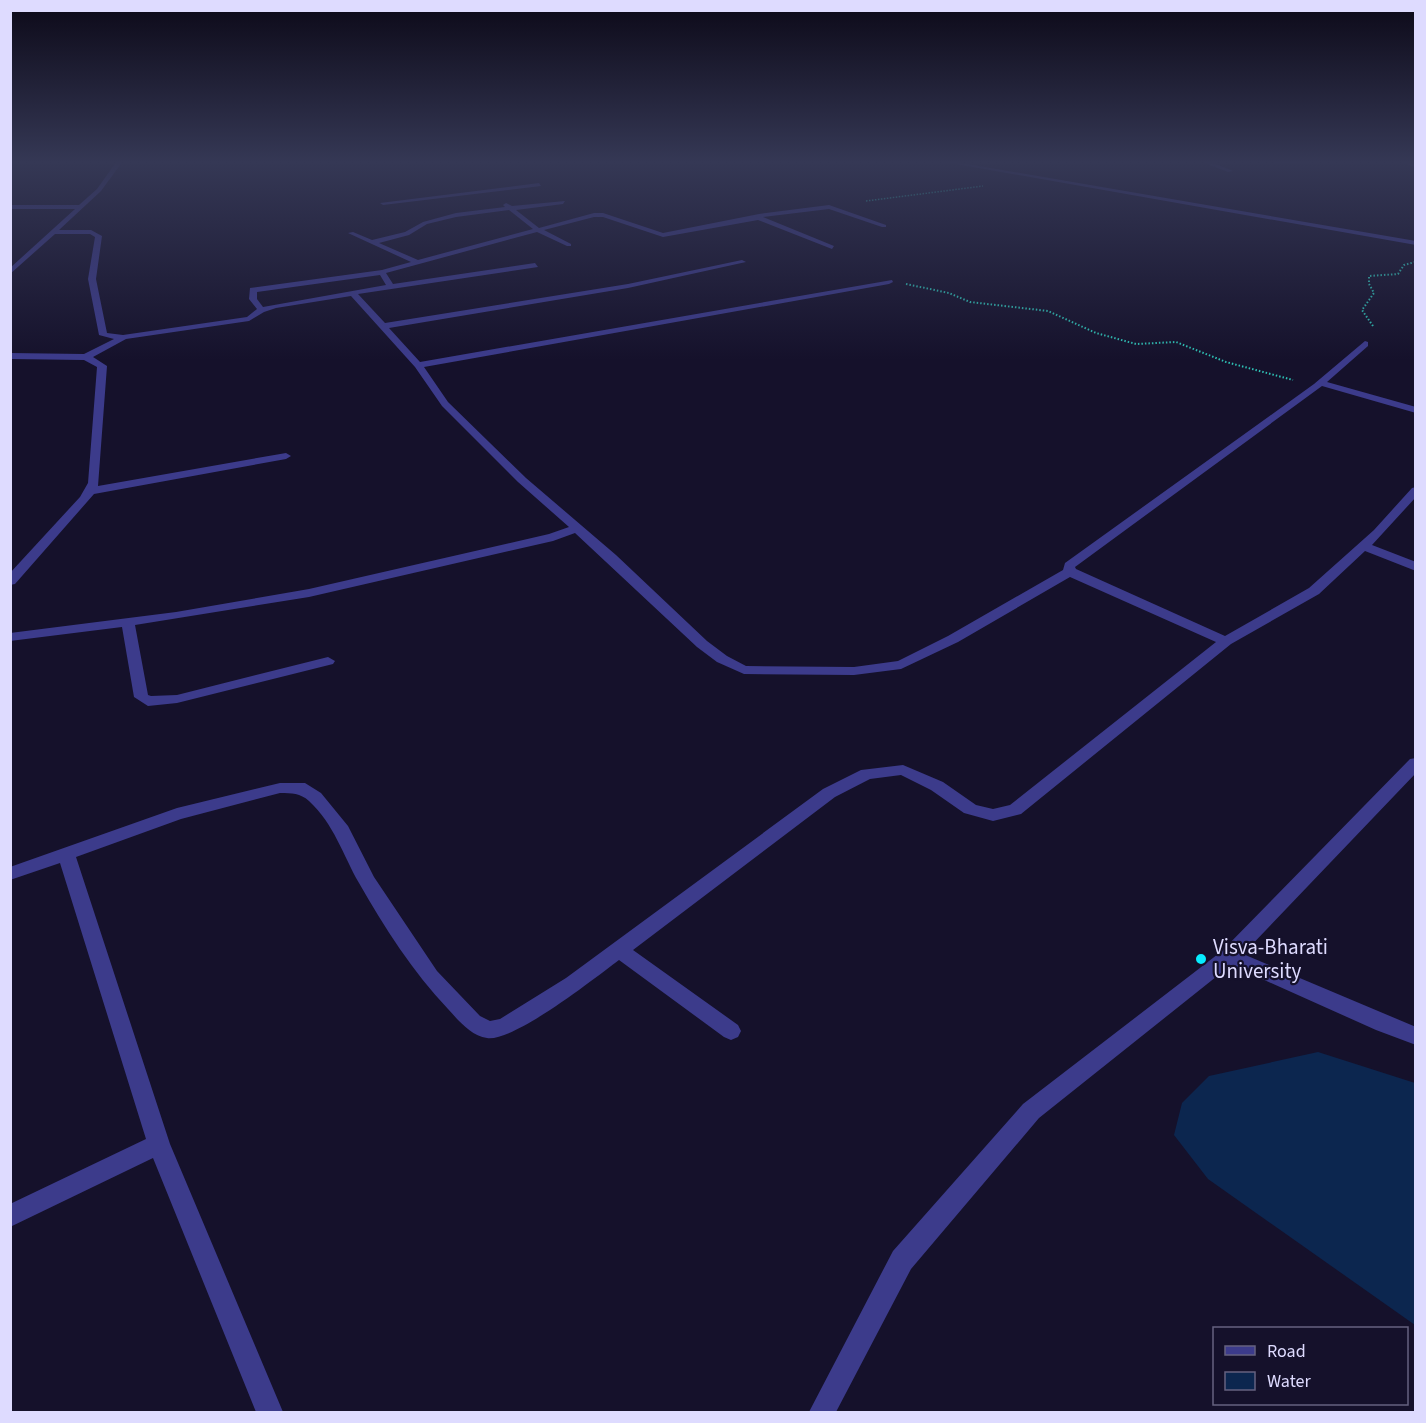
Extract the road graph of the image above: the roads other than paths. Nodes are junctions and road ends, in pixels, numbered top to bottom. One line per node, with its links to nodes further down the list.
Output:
1 (58, 227): 10 (street)
2 (418, 227): 12 (street)
3 (535, 227): 9 (street)
4 (546, 227): 9 (street)
5 (639, 227): 6 (street)
6 (701, 227)
7 (783, 227): 15 (street)
8 (1326, 227): 13 (street)
9 (538, 230): 14 (street); 16 (street)
10 (53, 232): 19 (street); 26 (street)
11 (351, 233): 12 (street)
12 (372, 242): 16 (street)
13 (1416, 243)
14 (568, 245)
15 (832, 247)
16 (417, 262): 20 (street)
17 (742, 262): 25 (street)
18 (535, 265): 22 (street)
19 (10, 272)
20 (382, 272): 22 (street); 24 (street)
21 (889, 282): 30 (street)
22 (388, 287): 23 (street)
23 (354, 294): 24 (street); 25 (street)
24 (261, 310): 26 (street)
25 (383, 326): 30 (street)
26 (124, 337): 29 (street)
27 (1365, 344): 31 (street)
28 (10, 356): 29 (street)
29 (86, 357): 35 (street)
30 (418, 365): 36 (street)
31 (1319, 384): 32 (street); 39 (street)
32 (1416, 410)
33 (286, 456): 35 (street)
34 (1416, 490): 37 (street)
35 (90, 491): 40 (street)
36 (577, 528): 39 (street); 41 (street)
37 (1364, 546): 38 (street); 43 (street)
38 (1416, 567)
39 (1070, 571): 43 (street)
40 (10, 581)
41 (128, 622): 42 (street); 44 (street)
42 (10, 637)
43 (1226, 641): 48 (street)
44 (328, 661)
45 (1416, 763): 49 (street)
46 (66, 853): 47 (street); 48 (street); 52 (street)
47 (10, 874)
48 (618, 949): 50 (street)
49 (1229, 956): 51 (street); 55 (street)
50 (731, 1031)
51 (1416, 1036)
52 (159, 1144): 53 (street); 54 (street)
53 (10, 1216)
54 (269, 1413)
55 (822, 1413)

